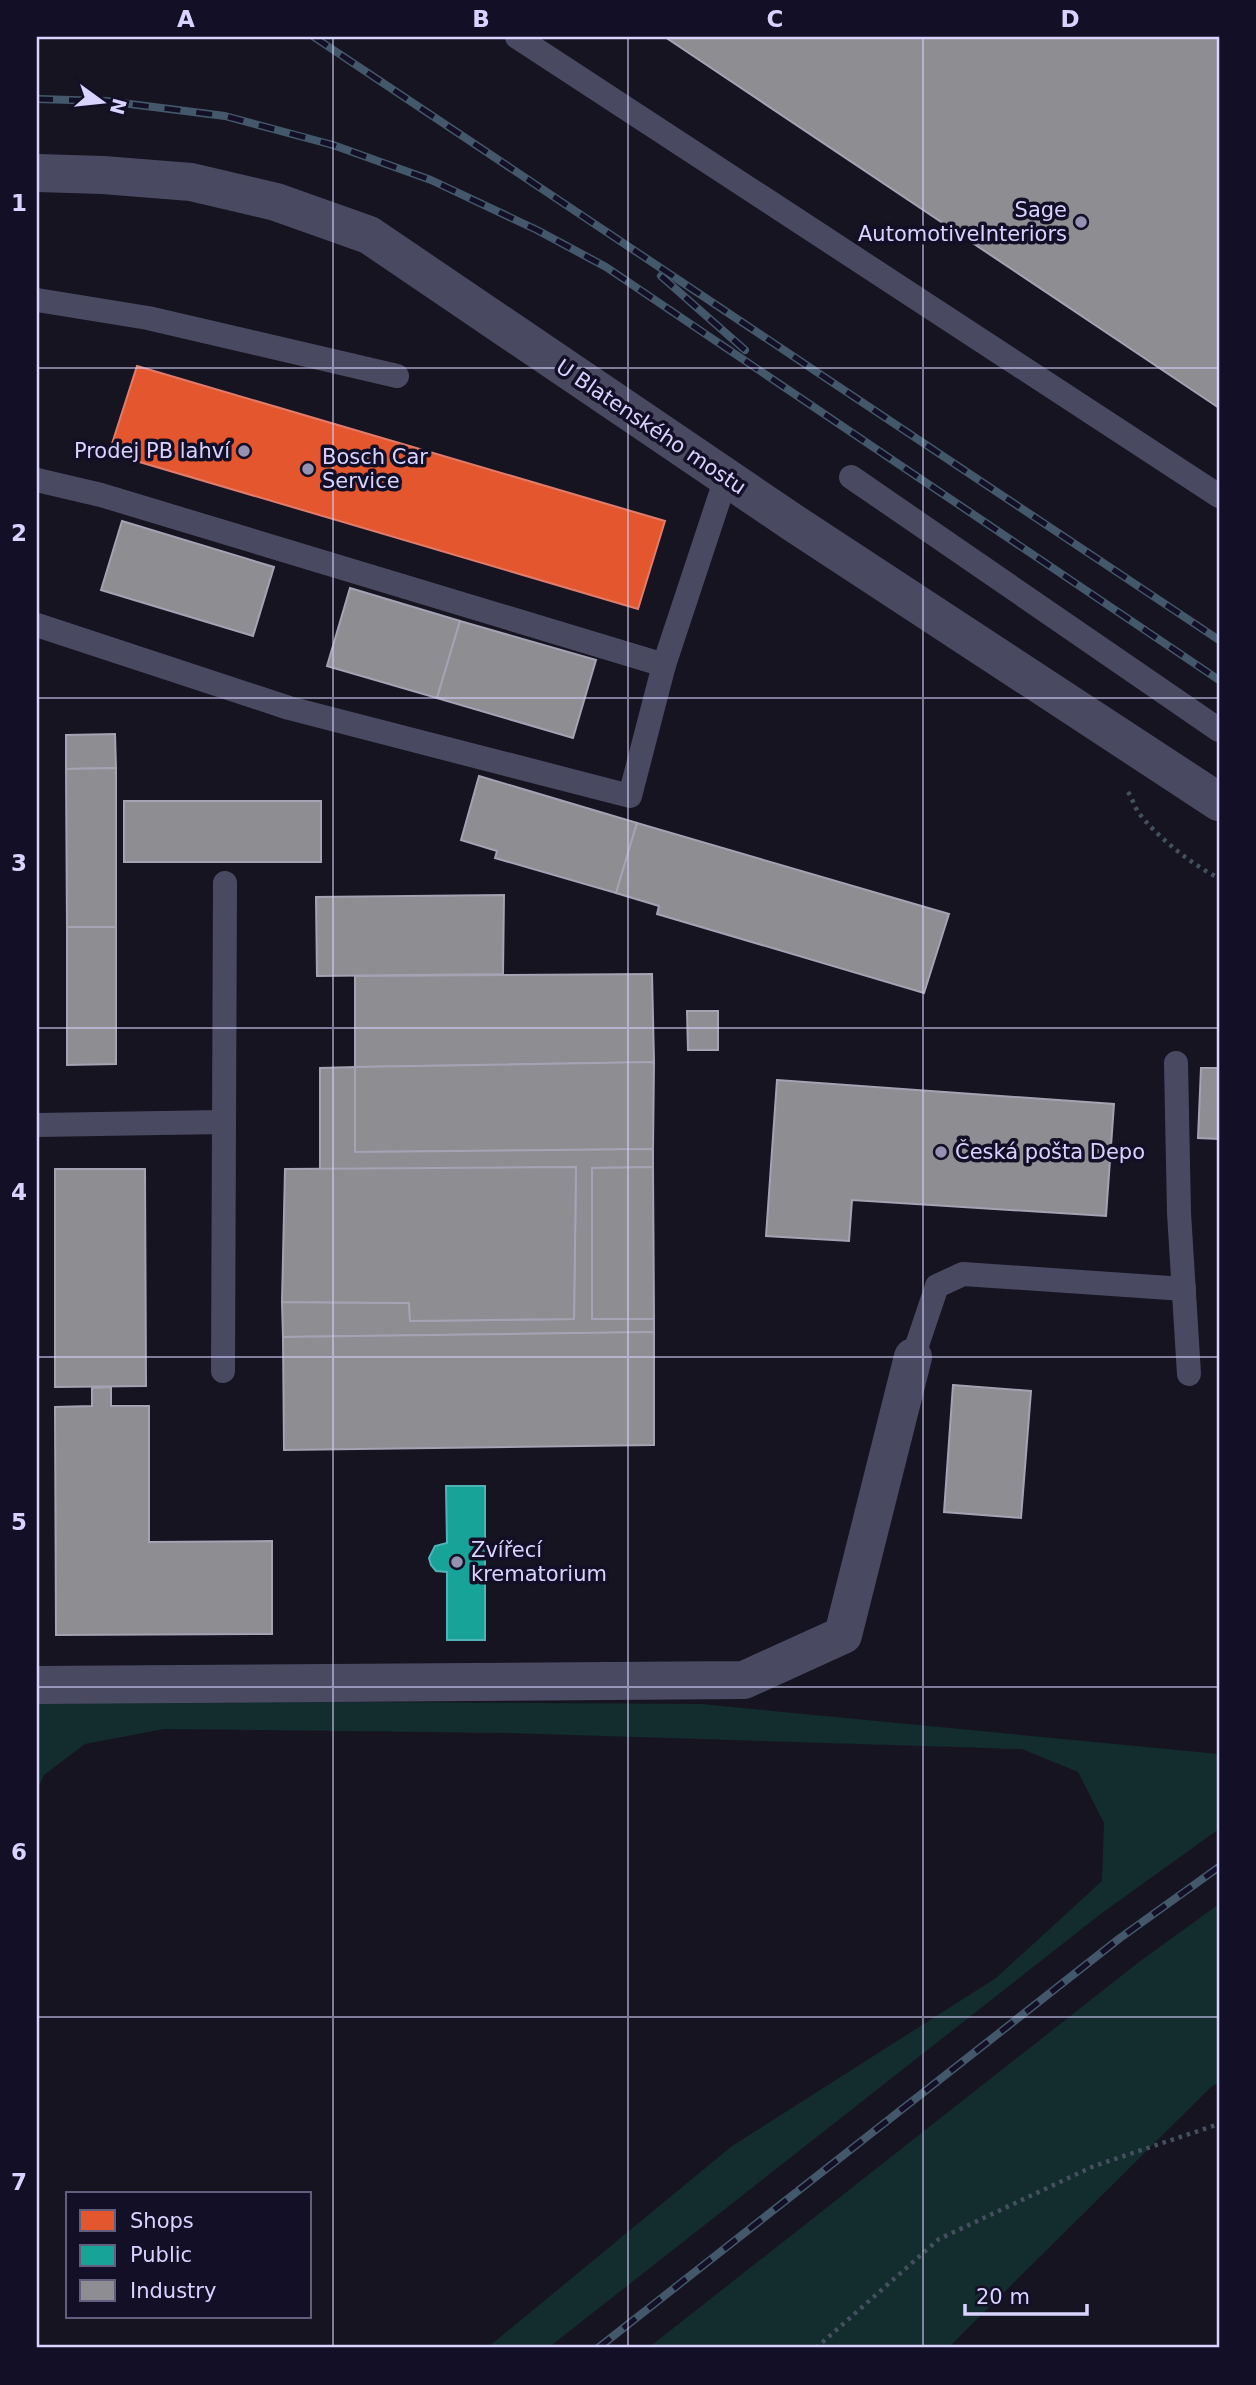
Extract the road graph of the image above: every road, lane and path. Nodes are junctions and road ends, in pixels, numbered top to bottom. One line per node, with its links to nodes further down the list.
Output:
1 (517, 37): 8 (lane)
2 (37, 173): 6 (street, U Blatenského mostu)
3 (37, 300): 4 (lane)
4 (397, 376)
5 (851, 477): 11 (lane)
6 (726, 478): 10 (lane); 12 (street, U Blatenského mostu)
7 (37, 480): 10 (lane)
8 (1219, 496)
9 (37, 625): 10 (lane)
10 (664, 665)
11 (1219, 730)
12 (1219, 802)
13 (225, 883): 15 (lane)
14 (1176, 1063): 17 (lane)
15 (224, 1122): 16 (lane); 19 (lane)
16 (37, 1125)
17 (1184, 1289): 18 (lane); 20 (lane)
18 (913, 1357): 21 (street)
19 (223, 1371)
20 (1189, 1374)
21 (37, 1685)
22 (1219, 2124): 23 (path)
23 (816, 2348)

